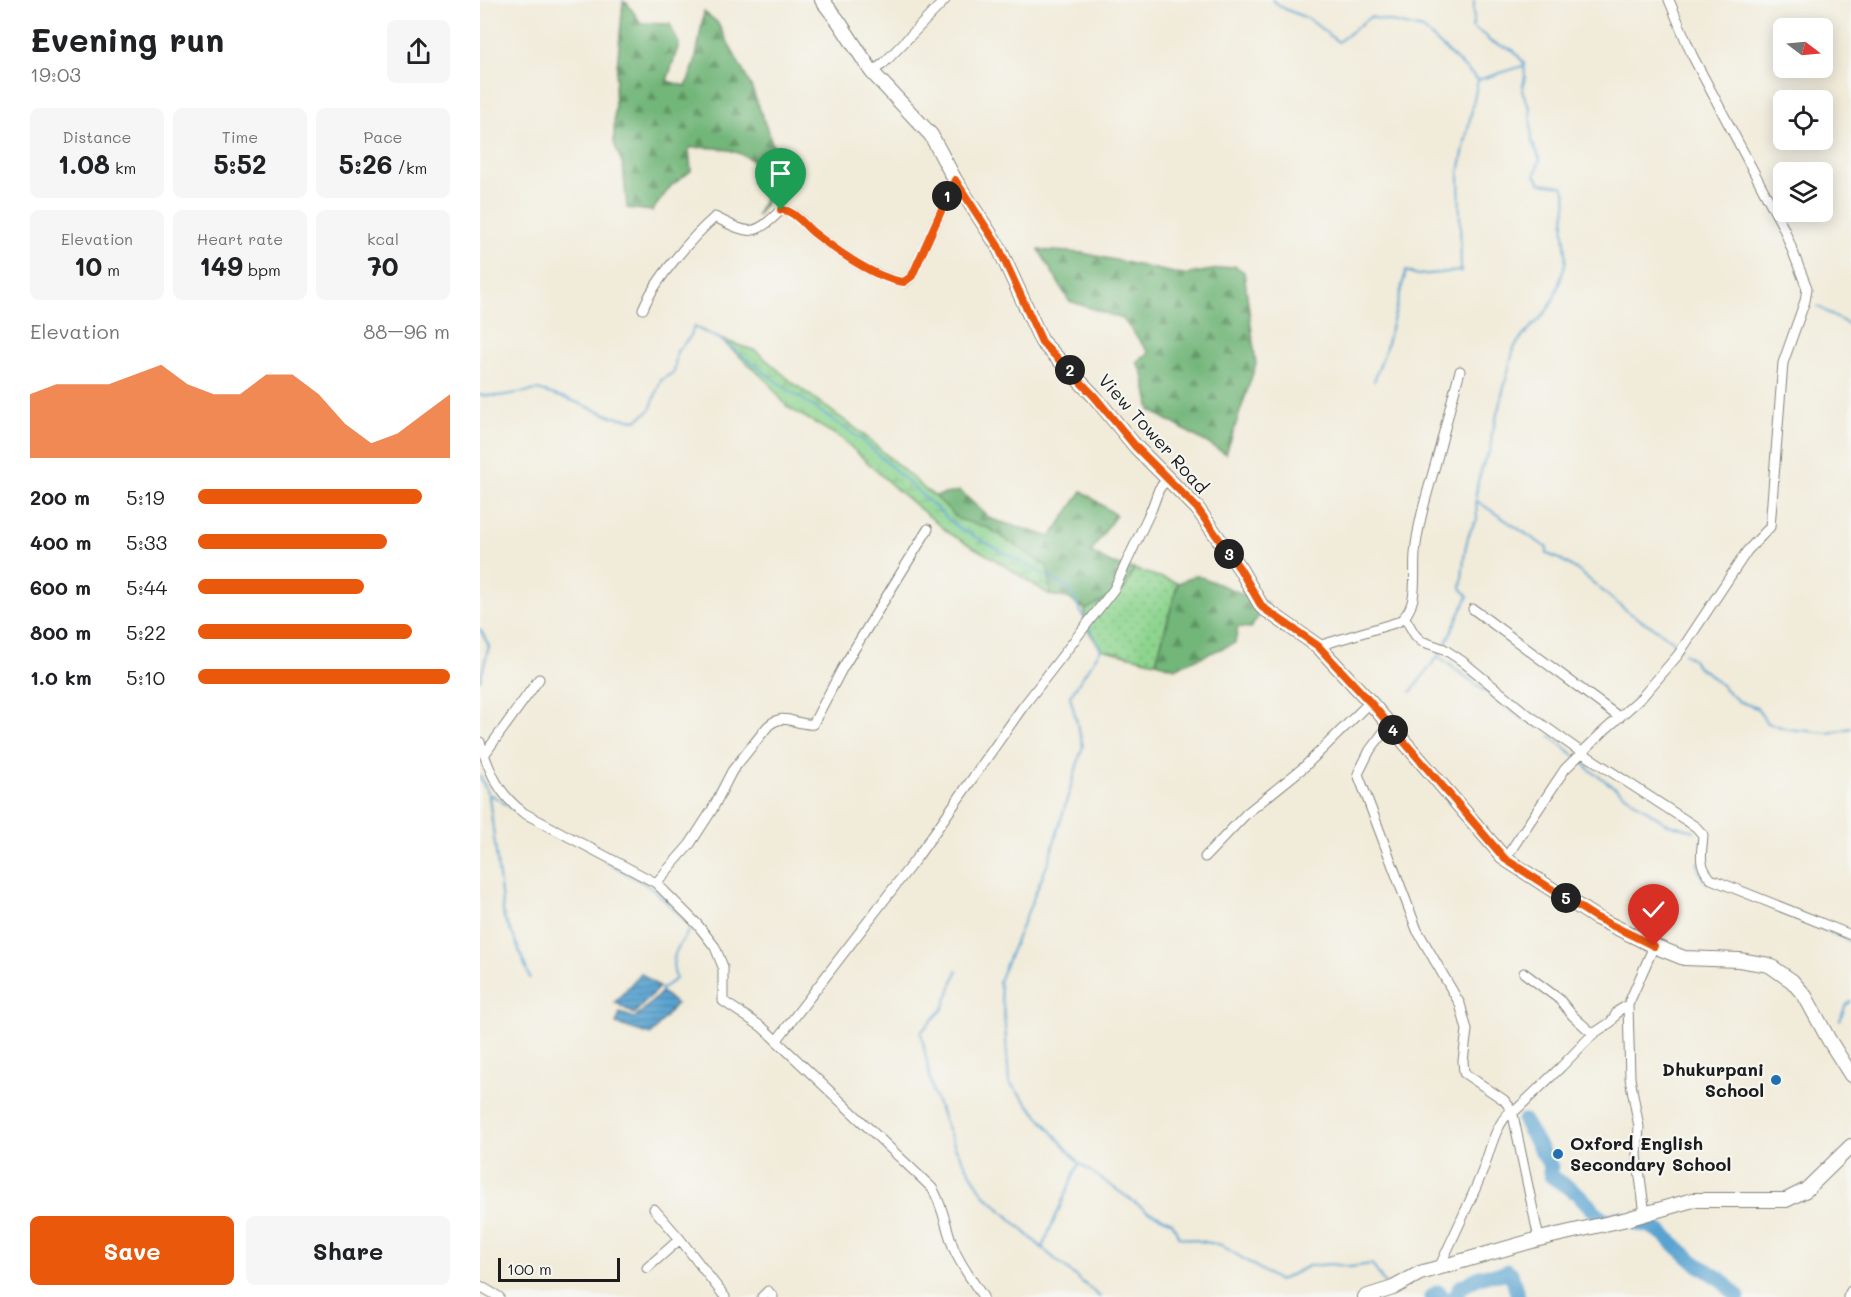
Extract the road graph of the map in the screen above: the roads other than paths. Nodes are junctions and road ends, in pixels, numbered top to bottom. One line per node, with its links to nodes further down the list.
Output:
1 (822, 0): 4 (street, View Tower Road)
2 (945, 0): 4 (street)
3 (1669, 0): 15 (street)
4 (872, 72): 5 (street, View Tower Road)
5 (955, 180): 6 (street); 8 (street, View Tower Road)
6 (643, 309)
7 (1460, 371): 11 (street)
8 (1167, 479): 12 (street, View Tower Road); 28 (street)
9 (928, 529): 22 (street)
10 (1473, 609): 15 (street)
11 (1405, 618): 12 (street); 18 (street)
12 (1318, 646): 14 (street, View Tower Road)
13 (539, 679): 19 (street)
14 (1370, 702): 16 (street, View Tower Road); 20 (street)
15 (1619, 717): 18 (street)
16 (1389, 725): 21 (street, View Tower Road); 30 (street)
17 (480, 742): 19 (street)
18 (1581, 752): 21 (street); 23 (street)
19 (484, 755): 22 (street)
20 (1205, 857)
21 (1505, 859): 24 (street, View Tower Road)
22 (656, 883): 28 (street)
23 (1851, 935)
24 (1654, 946): 26 (street); 29 (street, View Tower Road)
25 (1524, 973): 27 (street)
26 (1628, 1005): 27 (street); 33 (street)
27 (1593, 1034): 30 (street)
28 (777, 1040): 44 (street)
29 (1851, 1074)
30 (1512, 1110): 35 (street); 37 (street)
31 (1851, 1146): 33 (street)
32 (654, 1209): 34 (street)
33 (1645, 1214): 35 (street)
34 (680, 1239): 36 (street); 41 (street)
35 (1539, 1239): 37 (street)
36 (647, 1268)
37 (1438, 1268): 45 (street)
38 (480, 1286): 40 (street)
39 (1851, 1291): 46 (street)
40 (499, 1297)
41 (725, 1297)
42 (762, 1297): 43 (street)
43 (773, 1297)
44 (982, 1297)
45 (1365, 1297)
46 (1848, 1297)

